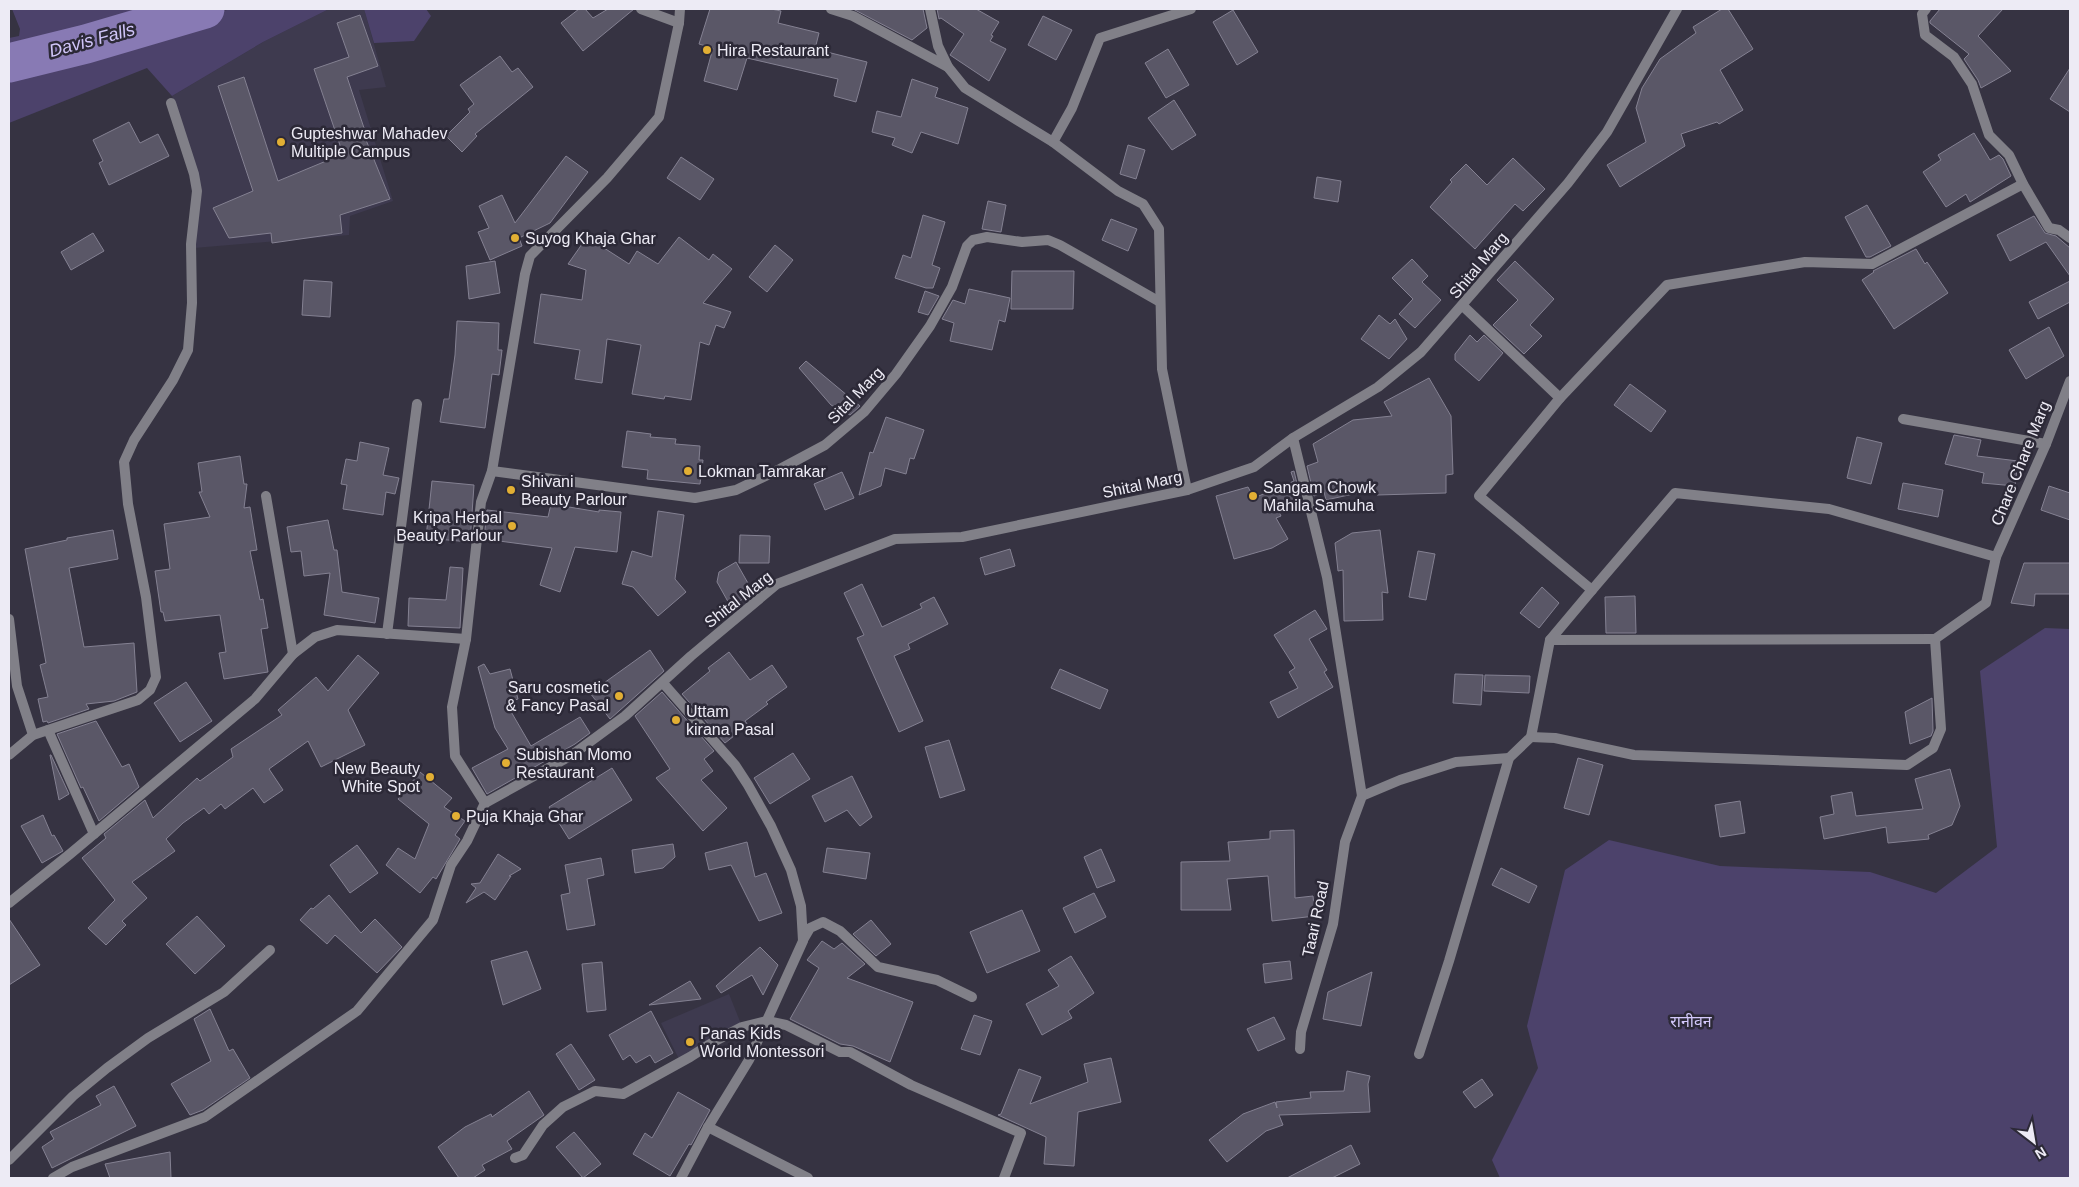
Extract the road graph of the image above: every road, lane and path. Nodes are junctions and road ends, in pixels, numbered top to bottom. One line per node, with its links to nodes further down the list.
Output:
1 (641, 9): 9 (street)
2 (680, 9): 9 (street)
3 (832, 9): 10 (street)
4 (930, 9): 10 (street)
5 (1191, 9): 7 (street)
6 (1677, 9): 16 (street, Shital Marg)
7 (1174, 11): 12 (street)
8 (1924, 11): 13 (street)
9 (679, 23): 23 (street)
10 (948, 67): 12 (street)
11 (171, 103): 35 (street)
12 (1053, 142): 15 (street)
13 (2022, 184): 14 (street); 18 (street)
14 (2070, 238)
15 (1160, 302): 23 (street, Sital Marg); 24 (street)
16 (1463, 306): 18 (street); 21 (street, Shital Marg)
17 (2070, 381): 22 (street, Chare Chare Marg)
18 (1560, 398): 27 (street)
19 (417, 404): 29 (street)
20 (1903, 420): 22 (street)
21 (1293, 438): 24 (street, Shital Marg); 40 (street)
22 (2046, 444): 26 (street, Chare Chare Marg)
23 (492, 471): 31 (street)
24 (1187, 490): 34 (street, Shital Marg)
25 (266, 496): 33 (street)
26 (1996, 557): 27 (street); 30 (street, Chare Chare Marg)
27 (1592, 590): 32 (street)
28 (9, 619): 36 (street)
29 (387, 634): 31 (street); 33 (street)
30 (1935, 638): 32 (street); 37 (street)
31 (466, 639): 41 (street)
32 (1550, 640): 37 (street)
33 (293, 654): 42 (street)
34 (663, 683): 41 (street, Shital Marg); 44 (street)
35 (48, 730): 36 (street); 42 (street)
36 (34, 735): 38 (street)
37 (1531, 737): 39 (street)
38 (9, 755)
39 (1509, 758): 40 (street); 49 (street)
40 (1362, 796): 48 (street, Taari Road)
41 (485, 803): 53 (street)
42 (94, 834): 43 (street)
43 (9, 903)
44 (803, 941): 46 (street); 47 (street)
45 (270, 950): 52 (street)
46 (972, 997)
47 (767, 1021): 50 (street); 51 (street); 56 (street)
48 (1300, 1050)
49 (1419, 1054)
50 (708, 1127): 54 (street); 55 (street)
51 (515, 1158)
52 (9, 1160)
53 (53, 1178)
54 (681, 1178)
55 (808, 1178)
56 (1004, 1178)

